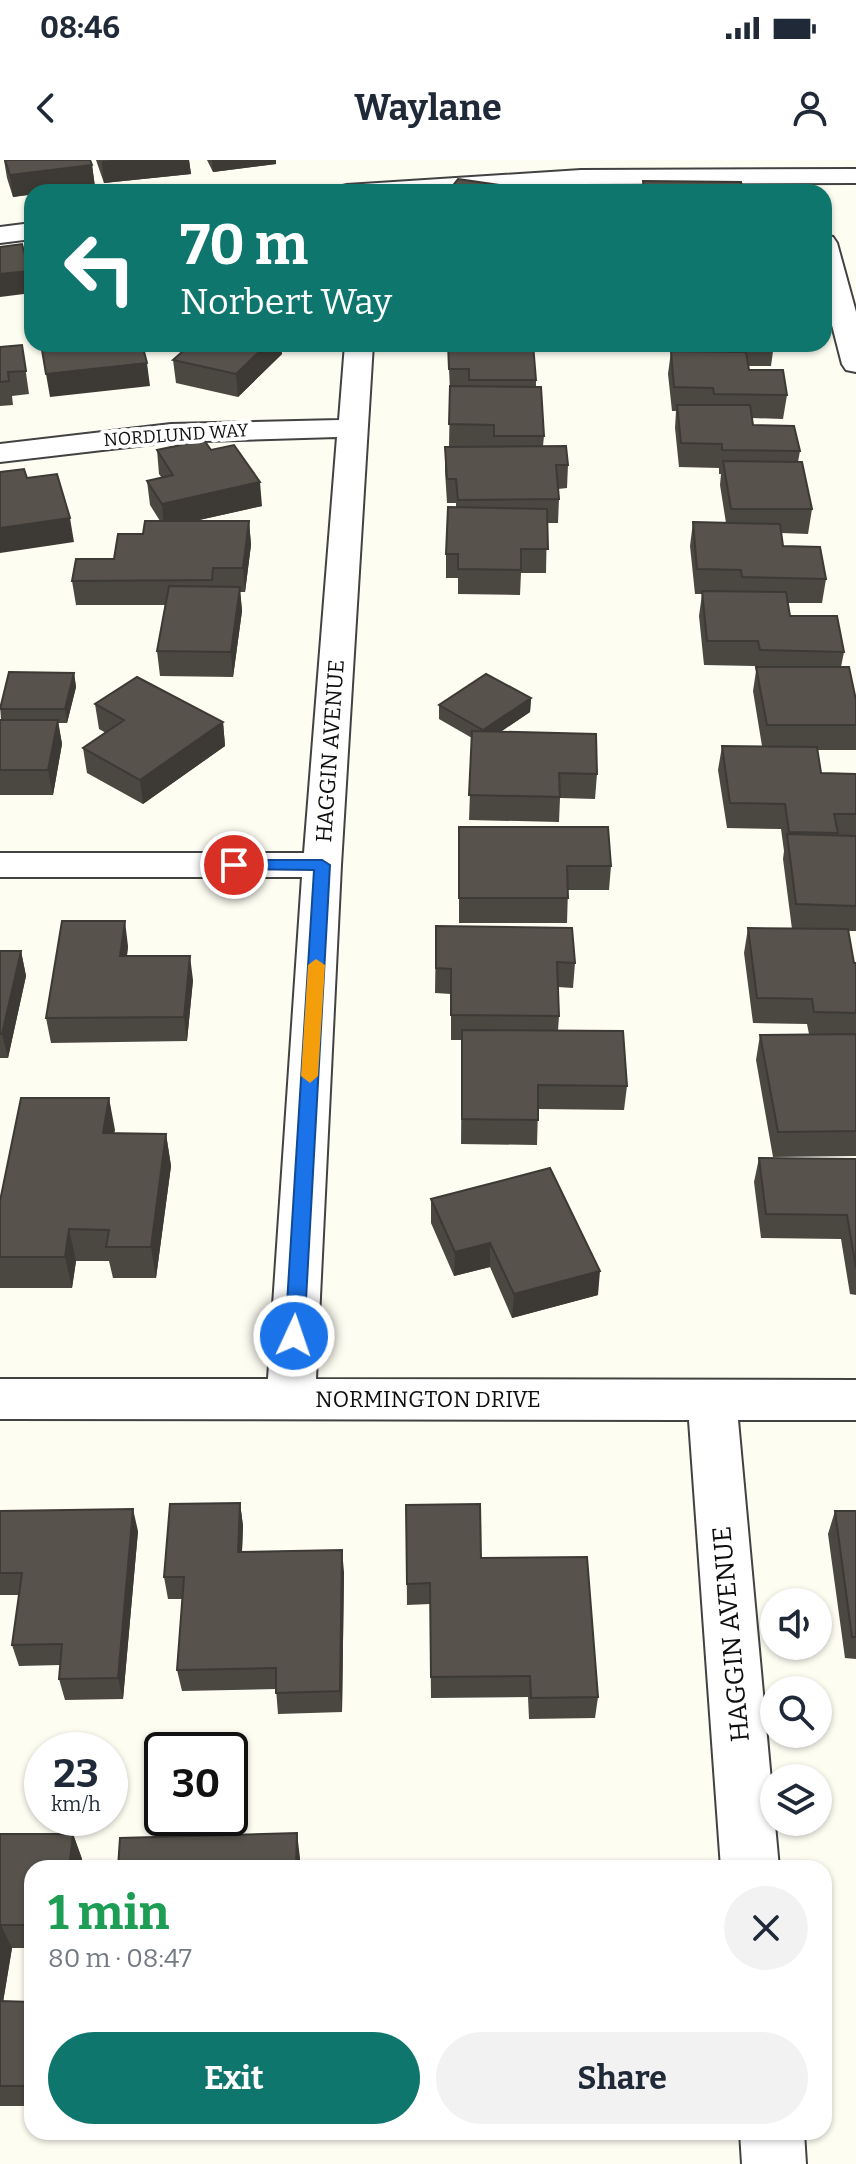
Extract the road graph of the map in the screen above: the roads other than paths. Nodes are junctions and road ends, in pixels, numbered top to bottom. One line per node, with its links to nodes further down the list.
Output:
1 (856, 176): 3 (street)
2 (464, 184): 3 (street)
3 (808, 184)
4 (24, 232): 5 (street)
5 (0, 235)
6 (832, 273): 8 (street)
7 (359, 352): 9 (street, HAGGIN AVENUE)
8 (856, 364)
9 (354, 428): 10 (street, NORDLUND WAY); 12 (street, HAGGIN AVENUE)
10 (0, 453)
11 (0, 865): 12 (street)
12 (322, 865): 14 (street, HAGGIN AVENUE)
13 (0, 1399): 14 (street, NORMINGTON DRIVE)
14 (291, 1399): 15 (street, NORMINGTON DRIVE)
15 (712, 1400): 16 (street, NORMINGTON DRIVE); 17 (street, HAGGIN AVENUE)
16 (856, 1400)
17 (749, 1860)
18 (772, 2140): 19 (street)
19 (774, 2164)

